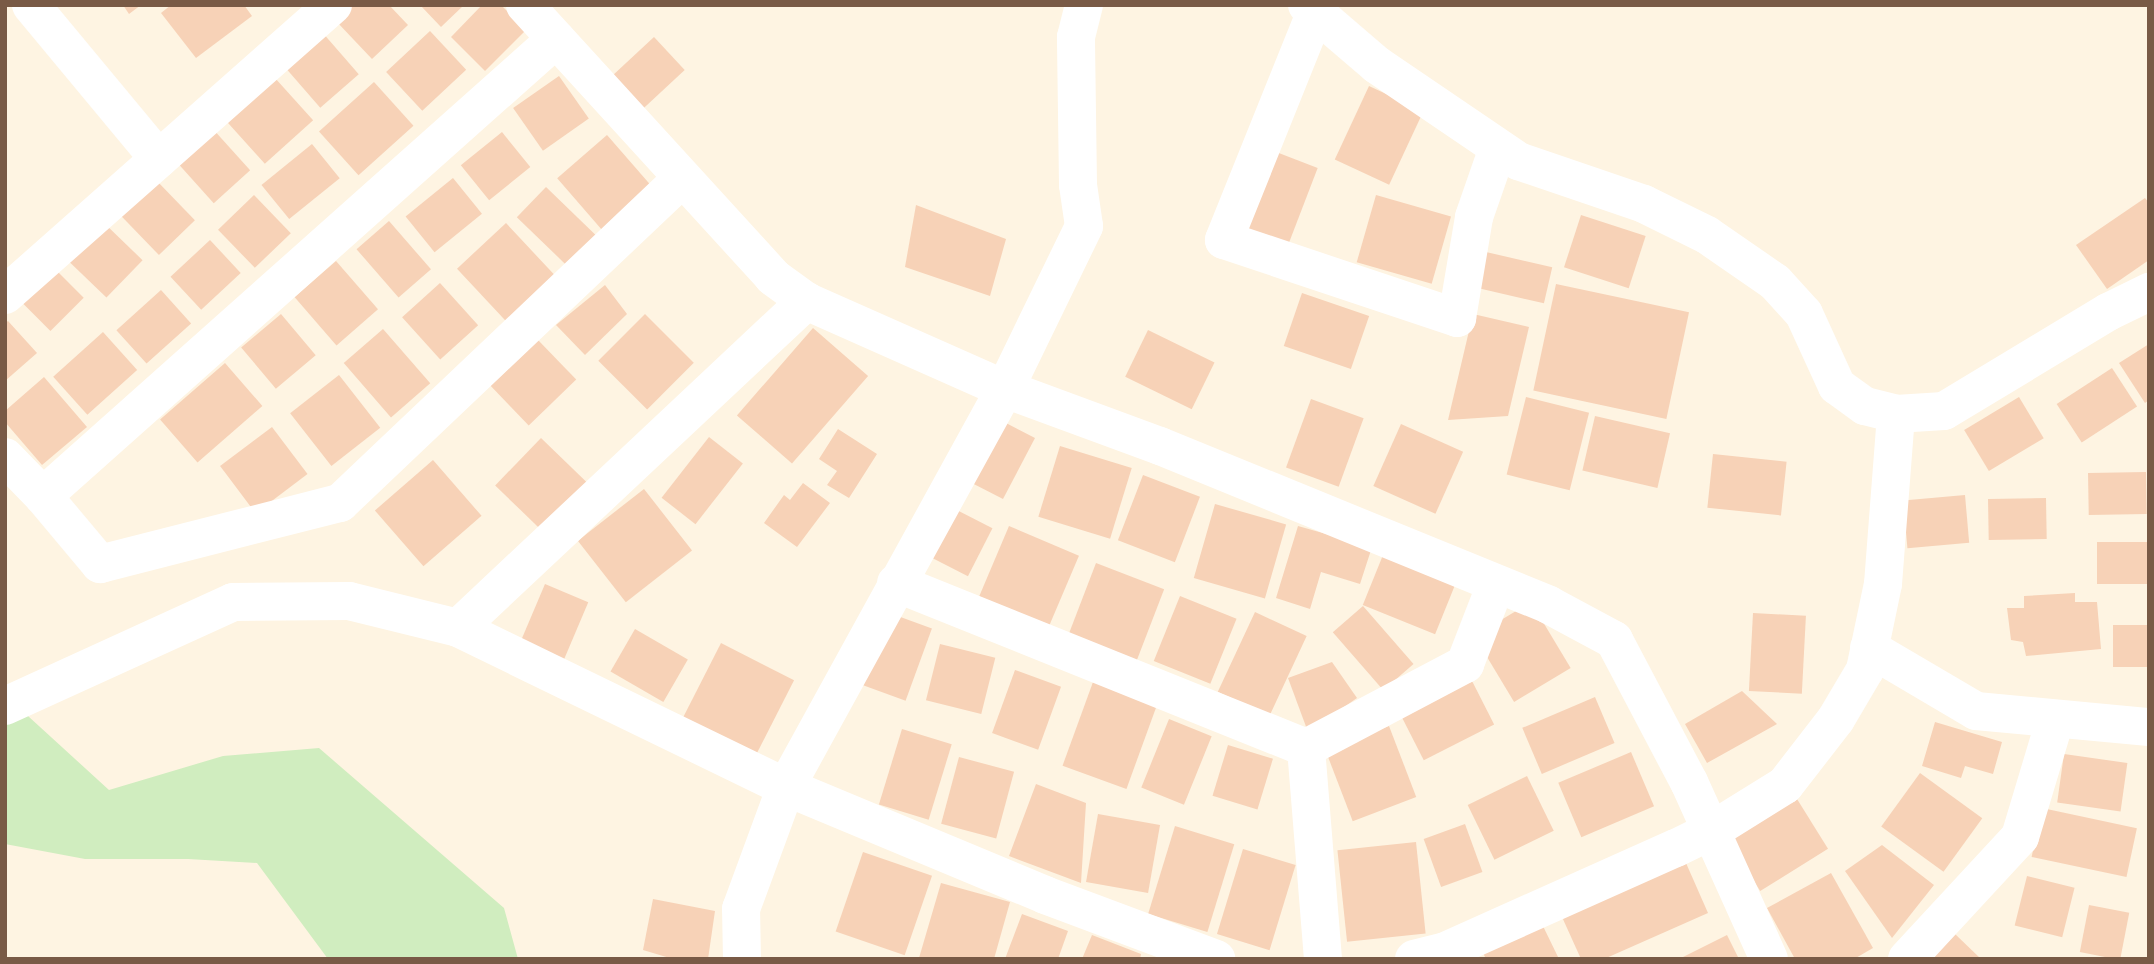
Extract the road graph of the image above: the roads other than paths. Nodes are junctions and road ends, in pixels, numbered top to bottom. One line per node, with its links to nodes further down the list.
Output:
1 (31, 5): 8 (street)
2 (525, 5): 6 (street)
3 (1084, 5): 13 (street)
4 (1312, 8): 7 (street); 7 (street)
5 (310, 13): 8 (street)
6 (556, 39): 9 (street); 16 (street)
7 (1498, 148): 14 (street)
8 (159, 159): 11 (street)
9 (682, 178): 12 (street); 16 (street)
10 (2149, 292): 14 (street)
11 (5, 295)
12 (806, 301): 13 (street); 19 (street)
13 (1005, 389): 17 (street); 18 (street)
14 (1896, 414): 20 (street)
15 (5, 457): 16 (street)
16 (43, 496)
17 (896, 583): 24 (street); 25 (street)
18 (1496, 584): 24 (street); 26 (street)
19 (458, 628): 21 (street); 25 (street)
20 (1870, 648): 22 (street); 26 (street)
21 (5, 705)
22 (2055, 720): 23 (street); 32 (street)
23 (2149, 727)
24 (1306, 748): 29 (street)
25 (786, 787): 27 (street); 28 (street)
26 (1711, 831): 30 (street); 31 (street)
27 (742, 959)
28 (1216, 959)
29 (1324, 959)
30 (1414, 959)
31 (1769, 959)
32 (1907, 959)

